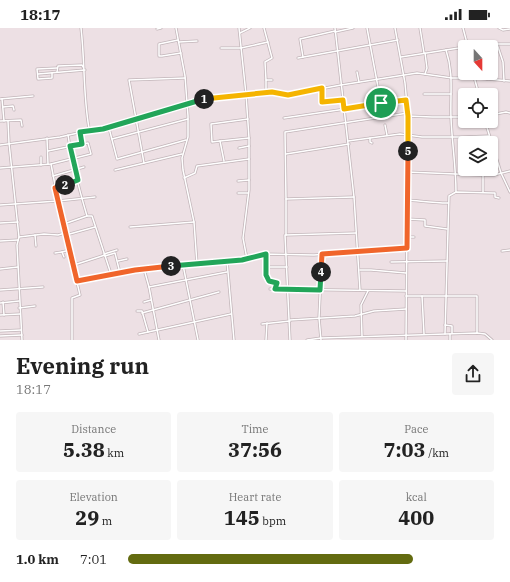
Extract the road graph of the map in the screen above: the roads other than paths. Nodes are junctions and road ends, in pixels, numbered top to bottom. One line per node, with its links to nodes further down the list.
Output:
1 (81, 28): 38 (street)
2 (161, 28): 14 (street)
3 (176, 28): 20 (street)
4 (239, 28): 17 (street)
5 (250, 28): 17 (street)
6 (264, 28): 22 (street)
7 (335, 28): 16 (street)
8 (353, 28): 16 (street)
9 (367, 28): 25 (street)
10 (395, 28): 18 (street)
11 (420, 28): 33 (street)
12 (463, 28): 19 (street)
13 (499, 28): 15 (street)
14 (157, 29)
15 (510, 29)
16 (335, 32): 31 (street); 34 (street)
17 (239, 34): 28 (street)
18 (398, 40): 25 (street); 35 (street)
19 (466, 40)
20 (179, 41): 21 (street); 32 (street); 32 (street)
21 (197, 41)
22 (268, 42): 28 (street); 49 (street)
23 (498, 44): 24 (street)
24 (510, 44)
25 (370, 45): 31 (street); 46 (street)
26 (498, 47): 52 (street)
27 (221, 48): 28 (street)
28 (241, 48): 58 (street)
29 (458, 48): 30 (street)
30 (446, 50): 33 (street); 47 (street)
31 (338, 51): 34 (street); 55 (street)
32 (181, 53): 45 (street)
33 (425, 53): 35 (street); 44 (street)
34 (303, 57): 36 (street)
35 (401, 57): 43 (street)
36 (298, 58)
37 (56, 68): 38 (street); 39 (street); 42 (street)
38 (84, 70): 39 (street); 87 (street)
39 (57, 72): 41 (street)
40 (357, 72): 54 (street)
41 (52, 73): 42 (street); 42 (street)
42 (38, 74)
43 (403, 74): 44 (street); 46 (street); 64 (street)
44 (425, 74): 47 (street)
45 (185, 78): 65 (street); 77 (street)
46 (378, 78): 54 (street); 66 (street)
47 (452, 78): 48 (street); 60 (street)
48 (458, 78)
49 (266, 80): 50 (street); 57 (street)
50 (272, 80)
51 (496, 80): 52 (street)
52 (504, 81): 53 (street)
53 (510, 81)
54 (359, 82): 55 (street)
55 (341, 85): 56 (street); 63 (street)
56 (322, 88): 57 (street); 63 (street)
57 (266, 92): 58 (street)
58 (246, 94): 65 (street); 79 (street)
59 (424, 94): 60 (street)
60 (452, 94): 74 (street)
61 (33, 96): 62 (street)
62 (1, 99): 67 (street)
63 (343, 100): 68 (street)
64 (406, 100): 66 (street); 70 (street)
65 (187, 103): 77 (street); 78 (street)
66 (381, 103): 68 (street)
67 (2, 107): 69 (street); 81 (street)
68 (344, 109): 76 (street); 83 (street)
69 (14, 110)
70 (408, 113): 73 (street); 83 (street)
71 (510, 113): 72 (street)
72 (498, 114)
73 (408, 116): 74 (street); 95 (street)
74 (451, 117): 75 (street); 97 (street)
75 (458, 117)
76 (284, 118)
77 (136, 119): 86 (street); 92 (street)
78 (188, 119): 92 (street); 103 (street)
79 (248, 119): 100 (street); 104 (street)
80 (0, 121): 81 (street)
81 (4, 121): 82 (street)
82 (8, 121): 85 (street); 108 (street)
83 (346, 123): 105 (street); 117 (street)
84 (385, 125): 94 (street)
85 (22, 126)
86 (109, 127): 90 (street); 102 (street)
87 (89, 128): 89 (street); 90 (street)
88 (487, 128): 96 (street)
89 (87, 131): 90 (street); 91 (street)
90 (91, 131)
91 (80, 132): 93 (street); 109 (street)
92 (138, 132): 102 (street); 115 (street)
93 (68, 134): 99 (street); 111 (street)
94 (387, 135): 95 (street); 101 (street)
95 (409, 135): 97 (street); 132 (street)
96 (489, 136)
97 (453, 137): 98 (street); 135 (street)
98 (458, 137)
99 (47, 138): 108 (street); 114 (street)
100 (249, 138): 104 (street); 112 (street)
101 (370, 138): 105 (street); 106 (street)
102 (112, 139): 115 (street)
103 (186, 140): 115 (street); 116 (street)
104 (220, 141): 121 (street)
105 (348, 141): 110 (street)
106 (372, 143)
107 (0, 144): 108 (street)
108 (9, 144): 126 (street)
109 (82, 144): 111 (street); 119 (street)
110 (349, 144): 117 (street); 149 (street)
111 (70, 146): 114 (street); 119 (street)
112 (249, 146): 113 (street); 120 (street)
113 (239, 148)
114 (48, 151): 123 (street)
115 (142, 152): 122 (street)
116 (182, 154): 122 (street); 138 (street)
117 (286, 154): 150 (street)
118 (40, 157): 125 (street)
119 (72, 158): 123 (street); 129 (street)
120 (249, 159): 121 (street); 140 (street)
121 (224, 162): 138 (street)
122 (144, 163): 130 (street)
123 (50, 164): 125 (street); 136 (street)
124 (498, 164): 134 (street)
125 (41, 165): 126 (street)
126 (12, 166): 128 (street); 156 (street)
127 (84, 167): 129 (street)
128 (0, 168)
129 (74, 170): 136 (street); 139 (street)
130 (115, 170)
131 (510, 171): 134 (street)
132 (407, 172): 135 (street); 153 (street)
133 (498, 173): 134 (street)
134 (501, 173): 145 (street)
135 (456, 175): 143 (street)
136 (53, 176): 142 (street)
137 (483, 176): 144 (street)
138 (184, 178): 161 (street)
139 (78, 180): 142 (street); 152 (street)
140 (249, 180): 141 (street); 147 (street)
141 (238, 181)
142 (55, 188): 154 (street)
143 (456, 192): 144 (street); 155 (street)
144 (483, 192): 151 (street)
145 (510, 192)
146 (238, 193): 147 (street)
147 (248, 193): 191 (street)
148 (95, 197): 152 (street)
149 (354, 197): 150 (street); 167 (street)
150 (286, 198): 170 (street)
151 (499, 198)
152 (82, 199): 154 (street); 158 (street)
153 (407, 200): 155 (street); 159 (street)
154 (58, 201): 156 (street); 163 (street)
155 (448, 203): 166 (street)
156 (16, 204): 157 (street); 160 (street)
157 (0, 205)
158 (88, 216): 163 (street); 164 (street)
159 (407, 219): 166 (street); 172 (street)
160 (18, 222): 162 (street); 171 (street)
161 (194, 222): 165 (street); 197 (street)
162 (0, 223)
163 (64, 224): 168 (street)
164 (96, 227): 168 (street); 187 (street)
165 (130, 228)
166 (447, 229): 194 (street)
167 (357, 233): 170 (street); 183 (street)
168 (66, 234): 169 (street); 178 (street)
169 (35, 235): 171 (street); 176 (street)
170 (286, 235): 188 (street)
171 (19, 237): 174 (street)
172 (407, 237): 173 (street); 177 (street)
173 (414, 237)
174 (18, 240): 175 (street); 200 (street)
175 (0, 241)
176 (36, 246)
177 (407, 248): 183 (street); 196 (street)
178 (70, 250): 182 (street); 198 (street)
179 (117, 250): 187 (street)
180 (510, 250): 181 (street)
181 (502, 251)
182 (62, 252): 184 (street); 189 (street)
183 (358, 252): 186 (street); 205 (street)
184 (55, 253)
185 (266, 254): 188 (street); 191 (street); 201 (street)
186 (322, 254): 188 (street); 219 (street)
187 (104, 255): 192 (street); 198 (street); 209 (street)
188 (286, 255): 202 (street)
189 (64, 257)
190 (127, 259): 192 (street)
191 (247, 259): 193 (street)
192 (118, 261): 207 (street)
193 (227, 261): 197 (street); 206 (street)
194 (447, 261): 196 (street); 226 (street)
195 (391, 262): 196 (street)
196 (406, 263): 208 (street)
197 (198, 264): 199 (street)
198 (73, 265): 211 (street)
199 (183, 265): 204 (street); 210 (street)
200 (18, 267): 203 (street); 214 (street)
201 (266, 267): 202 (street); 216 (street)
202 (287, 267): 218 (street)
203 (0, 269)
204 (144, 269): 207 (street); 213 (street)
205 (360, 270): 208 (street); 220 (street)
206 (228, 272): 210 (street); 241 (street)
207 (120, 273): 209 (street)
208 (406, 273): 222 (street)
209 (111, 275): 211 (street)
210 (186, 279): 213 (street); 227 (street)
211 (77, 281): 266 (street)
212 (43, 287): 214 (street)
213 (149, 287): 228 (street)
214 (18, 289): 217 (street); 229 (street)
215 (270, 289): 216 (street)
216 (275, 289): 218 (street)
217 (0, 290)
218 (288, 290): 219 (street); 245 (street)
219 (320, 290): 220 (street); 244 (street)
220 (360, 290): 221 (street)
221 (369, 290): 222 (street); 239 (street)
222 (406, 291): 224 (street)
223 (219, 292): 227 (street)
224 (406, 296): 225 (street); 236 (street)
225 (422, 296): 226 (street); 260 (street)
226 (446, 296): 249 (street); 254 (street)
227 (190, 299): 235 (street); 246 (street)
228 (151, 300): 231 (street); 235 (street)
229 (19, 301): 230 (street); 234 (street)
230 (4, 302): 232 (street); 243 (street)
231 (144, 302)
232 (0, 303)
233 (35, 306): 234 (street)
234 (19, 308): 240 (street)
235 (153, 309): 238 (street); 251 (street)
236 (406, 309): 239 (street); 259 (street)
237 (137, 311): 238 (street)
238 (142, 313): 253 (street)
239 (361, 313): 244 (street); 262 (street)
240 (20, 314): 243 (street); 250 (street)
241 (231, 314): 246 (street); 269 (street)
242 (0, 316): 243 (street)
243 (4, 316)
244 (319, 318): 245 (street); 264 (street)
245 (290, 321): 247 (street); 271 (street)
246 (195, 323): 251 (street); 268 (street)
247 (267, 323): 248 (street); 270 (street)
248 (262, 324)
249 (446, 325): 256 (street); 257 (street)
250 (21, 330): 252 (street); 258 (street)
251 (157, 330): 253 (street); 267 (street)
252 (0, 331)
253 (148, 332): 255 (street)
254 (477, 333): 257 (street); 277 (street)
255 (139, 334)
256 (445, 334): 257 (street); 260 (street)
257 (451, 334): 276 (street)
258 (22, 335): 261 (street); 265 (street)
259 (406, 335): 260 (street); 262 (street); 275 (street)
260 (424, 335)
261 (0, 336)
262 (361, 336): 263 (street); 274 (street)
263 (344, 337): 264 (street); 273 (street)
264 (321, 339): 272 (street)
265 (22, 340)
266 (72, 340)
267 (159, 340)
268 (198, 340)
269 (234, 340)
270 (266, 340)
271 (290, 340)
272 (307, 340)
273 (344, 340)
274 (360, 340)
275 (406, 340)
276 (450, 340)
277 (492, 340)

